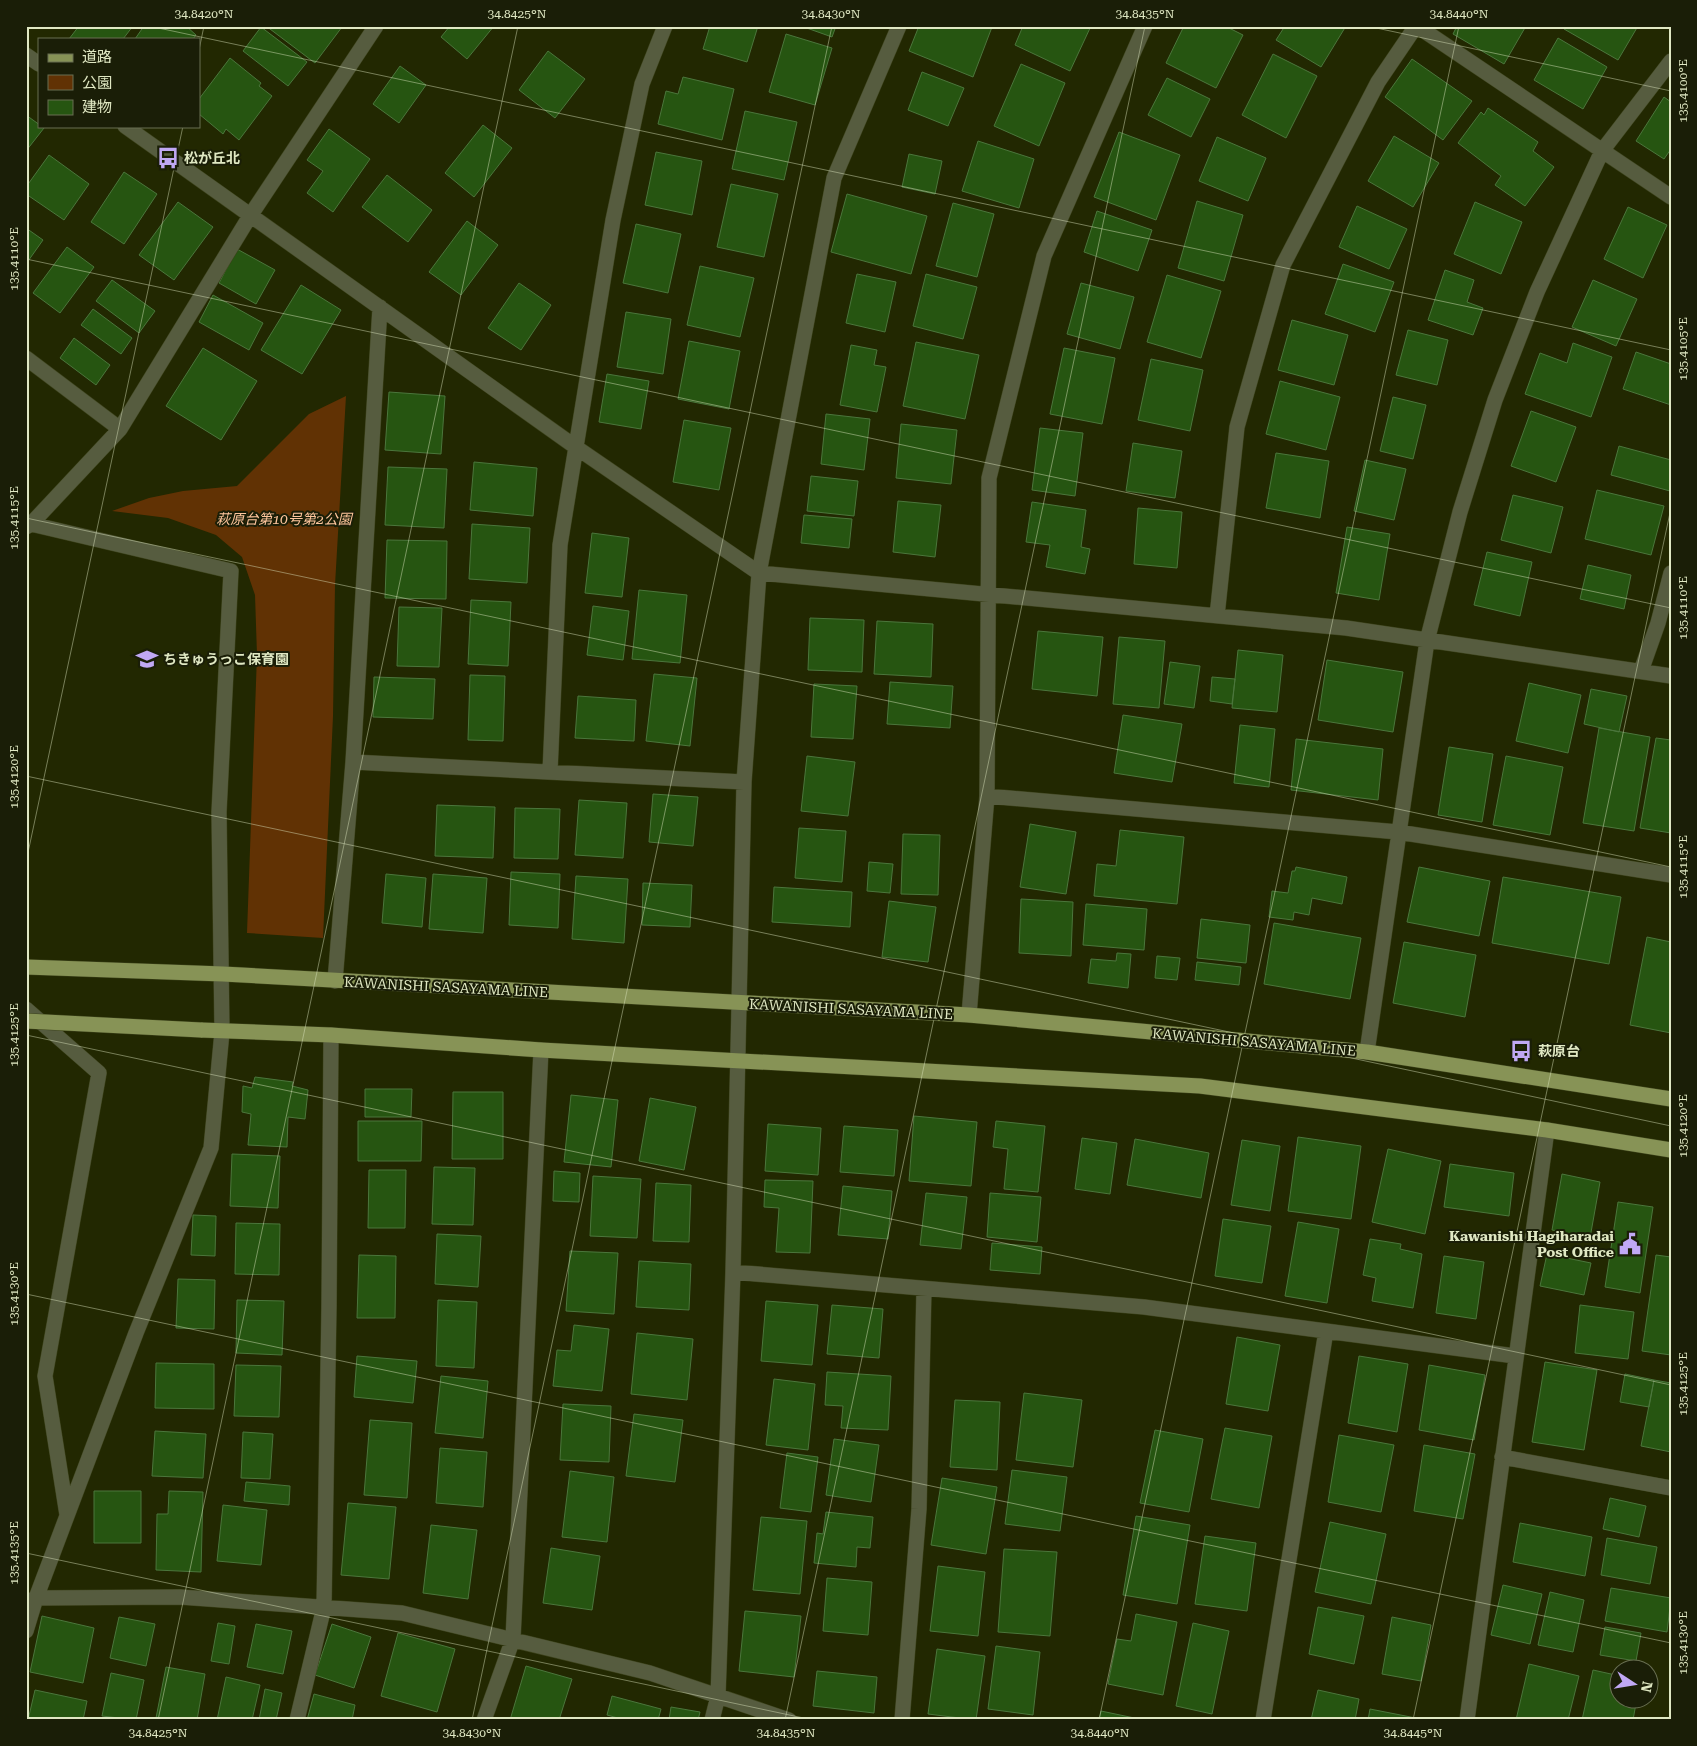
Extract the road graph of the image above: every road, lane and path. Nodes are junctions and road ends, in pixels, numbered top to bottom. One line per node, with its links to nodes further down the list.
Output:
1 (376, 26): 12 (street)
2 (665, 26): 16 (street)
3 (899, 26): 18 (street)
4 (1145, 26): 20 (street)
5 (1417, 26): 10 (street); 21 (street)
6 (26, 55): 8 (street)
7 (1671, 60): 10 (street)
8 (38, 63)
9 (128, 128): 12 (street)
10 (1602, 151): 11 (street); 22 (street)
11 (1671, 197)
12 (250, 216): 13 (street); 15 (street)
13 (380, 307): 16 (street); 25 (street)
14 (26, 358): 15 (street)
15 (120, 429): 17 (street)
16 (577, 448): 18 (street); 26 (street)
17 (29, 525): 32 (street)
18 (759, 573): 20 (street); 27 (street)
19 (1671, 573): 23 (street)
20 (987, 596): 21 (street); 28 (street)
21 (1217, 616): 22 (street)
22 (1427, 642): 23 (street); 29 (street)
23 (1641, 671): 24 (street)
24 (1671, 676)
25 (353, 762): 26 (street); 33 (street)
26 (550, 772): 27 (street)
27 (744, 782): 34 (street)
28 (987, 796): 29 (street); 36 (street)
29 (1398, 832): 30 (street); 41 (street)
30 (1671, 875)
31 (26, 967): 32 (main road, KAWANISHI SASAYAMA LINE)
32 (223, 974): 33 (main road, KAWANISHI SASAYAMA LINE); 38 (street)
33 (335, 981): 34 (main road, KAWANISHI SASAYAMA LINE)
34 (739, 1003): 36 (main road, KAWANISHI SASAYAMA LINE); 42 (street)
35 (26, 1009): 52 (street)
36 (968, 1015): 41 (main road, KAWANISHI SASAYAMA LINE)
37 (26, 1021): 38 (main road, bridge)
38 (222, 1032): 39 (main road); 52 (street)
39 (331, 1035): 40 (main road); 54 (street)
40 (541, 1050): 42 (main road); 56 (street)
41 (1367, 1052): 43 (main road, KAWANISHI SASAYAMA LINE)
42 (739, 1061): 44 (main road); 46 (street)
43 (1671, 1099)
44 (1547, 1130): 45 (main road); 49 (street)
45 (1671, 1150)
46 (733, 1272): 47 (street); 57 (street)
47 (924, 1289): 48 (street); 62 (street)
48 (1326, 1331): 49 (street); 63 (street)
49 (1515, 1356): 50 (street)
50 (1502, 1457): 51 (street); 64 (street)
51 (1671, 1488)
52 (67, 1516): 53 (street)
53 (31, 1599): 54 (street); 55 (street)
54 (324, 1607): 56 (street); 58 (street)
55 (26, 1630)
56 (512, 1639): 57 (street); 59 (street)
57 (718, 1696): 60 (street); 61 (street)
58 (297, 1720)
59 (484, 1720)
60 (712, 1720)
61 (789, 1720)
62 (902, 1720)
63 (1262, 1720)
64 (1467, 1720)

